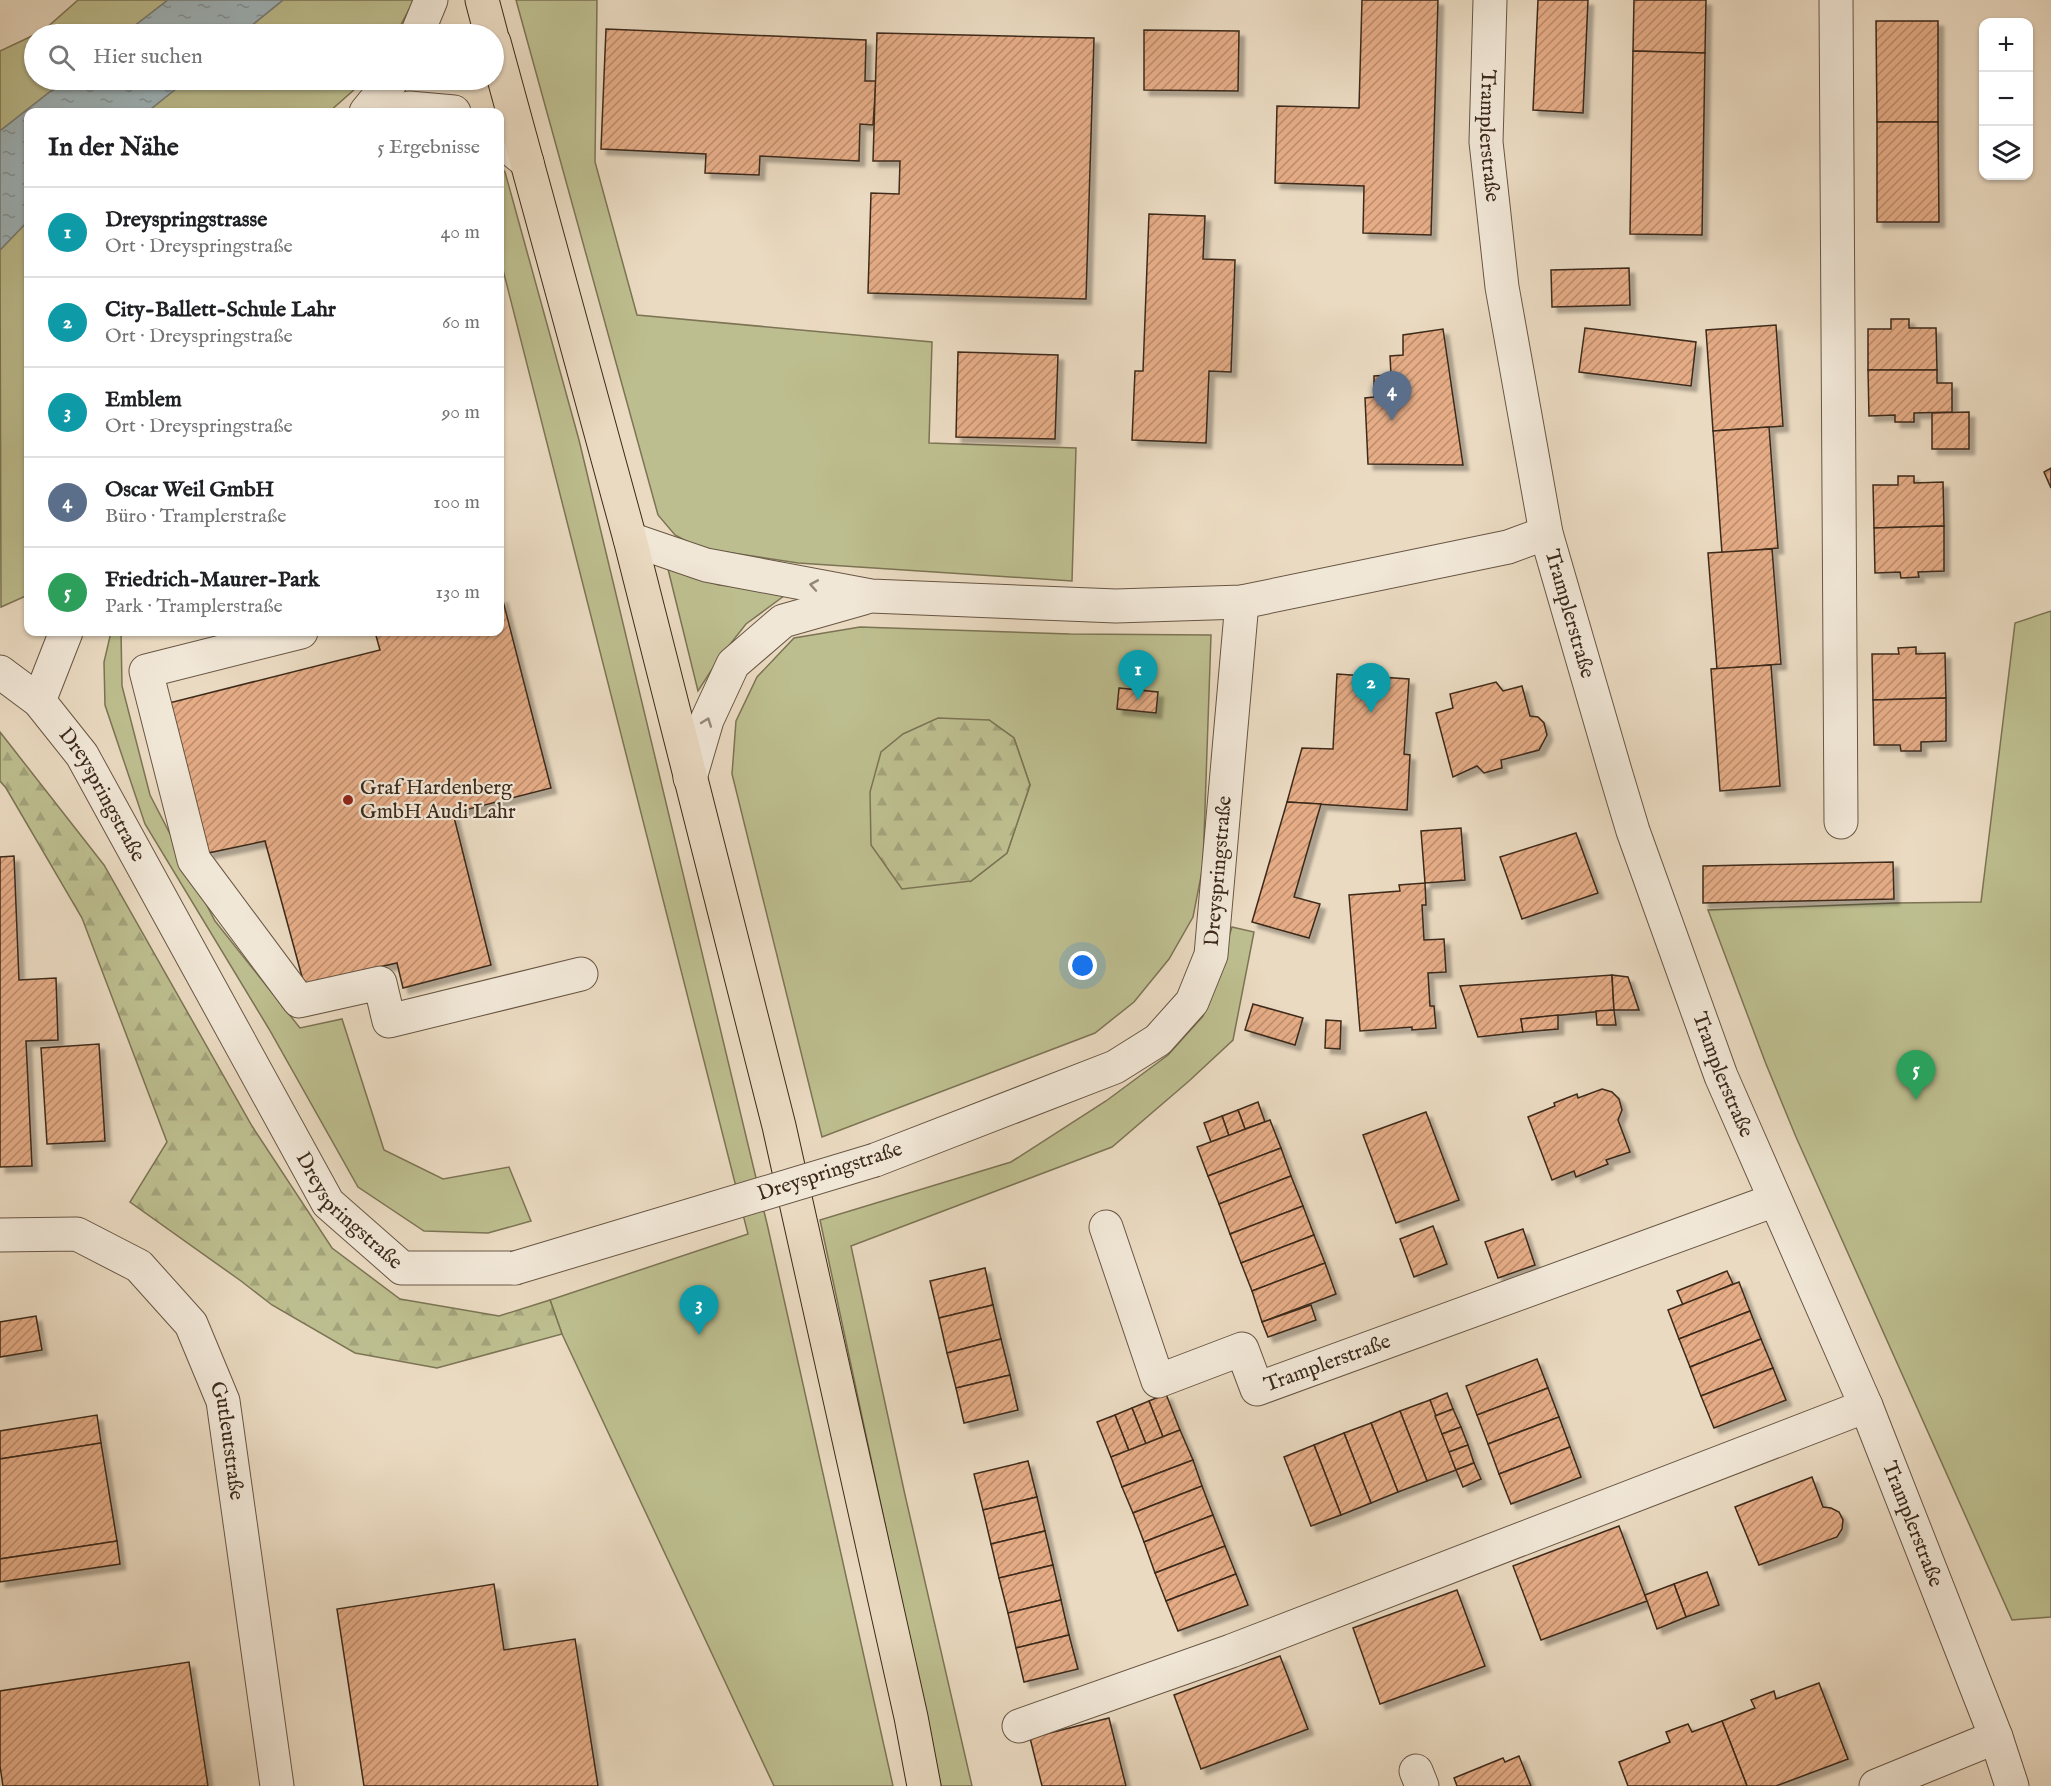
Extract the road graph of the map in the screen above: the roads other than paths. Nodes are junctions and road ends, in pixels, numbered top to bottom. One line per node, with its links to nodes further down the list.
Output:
1 (430, 0): 5 (street)
2 (482, 0): 6 (main road)
3 (1490, 0): 12 (street, Tramplerstraße)
4 (1836, 0): 21 (street)
5 (421, 24)
6 (488, 24)
7 (504, 78): 11 (main road)
8 (384, 90): 9 (street)
9 (369, 108)
10 (504, 143): 11 (street)
11 (527, 162): 13 (main road)
12 (1546, 533): 15 (street); 23 (street, Tramplerstraße)
13 (630, 540): 14 (street, one-way to 13); 20 (main road)
14 (871, 596): 15 (street); 20 (street, one-way to 14)
15 (1242, 602): 19 (street, Dreyspringstraße, bridge)
16 (64, 636): 19 (street)
17 (285, 636): 22 (street)
18 (0, 672): 19 (street, Dreyspringstraße)
19 (39, 701)
20 (690, 778): 30 (main road)
21 (1841, 822)
22 (581, 974)
23 (1775, 1200): 24 (street, Tramplerstraße); 26 (street, Tramplerstraße)
24 (1106, 1227)
25 (0, 1235): 29 (street, Gutleutstraße)
26 (1866, 1406): 27 (street); 28 (street, Tramplerstraße)
27 (1018, 1726)
28 (1996, 1737): 31 (street); 32 (street, Tramplerstraße)
29 (277, 1786)
30 (924, 1786)
31 (1876, 1786)
32 (2012, 1786)

